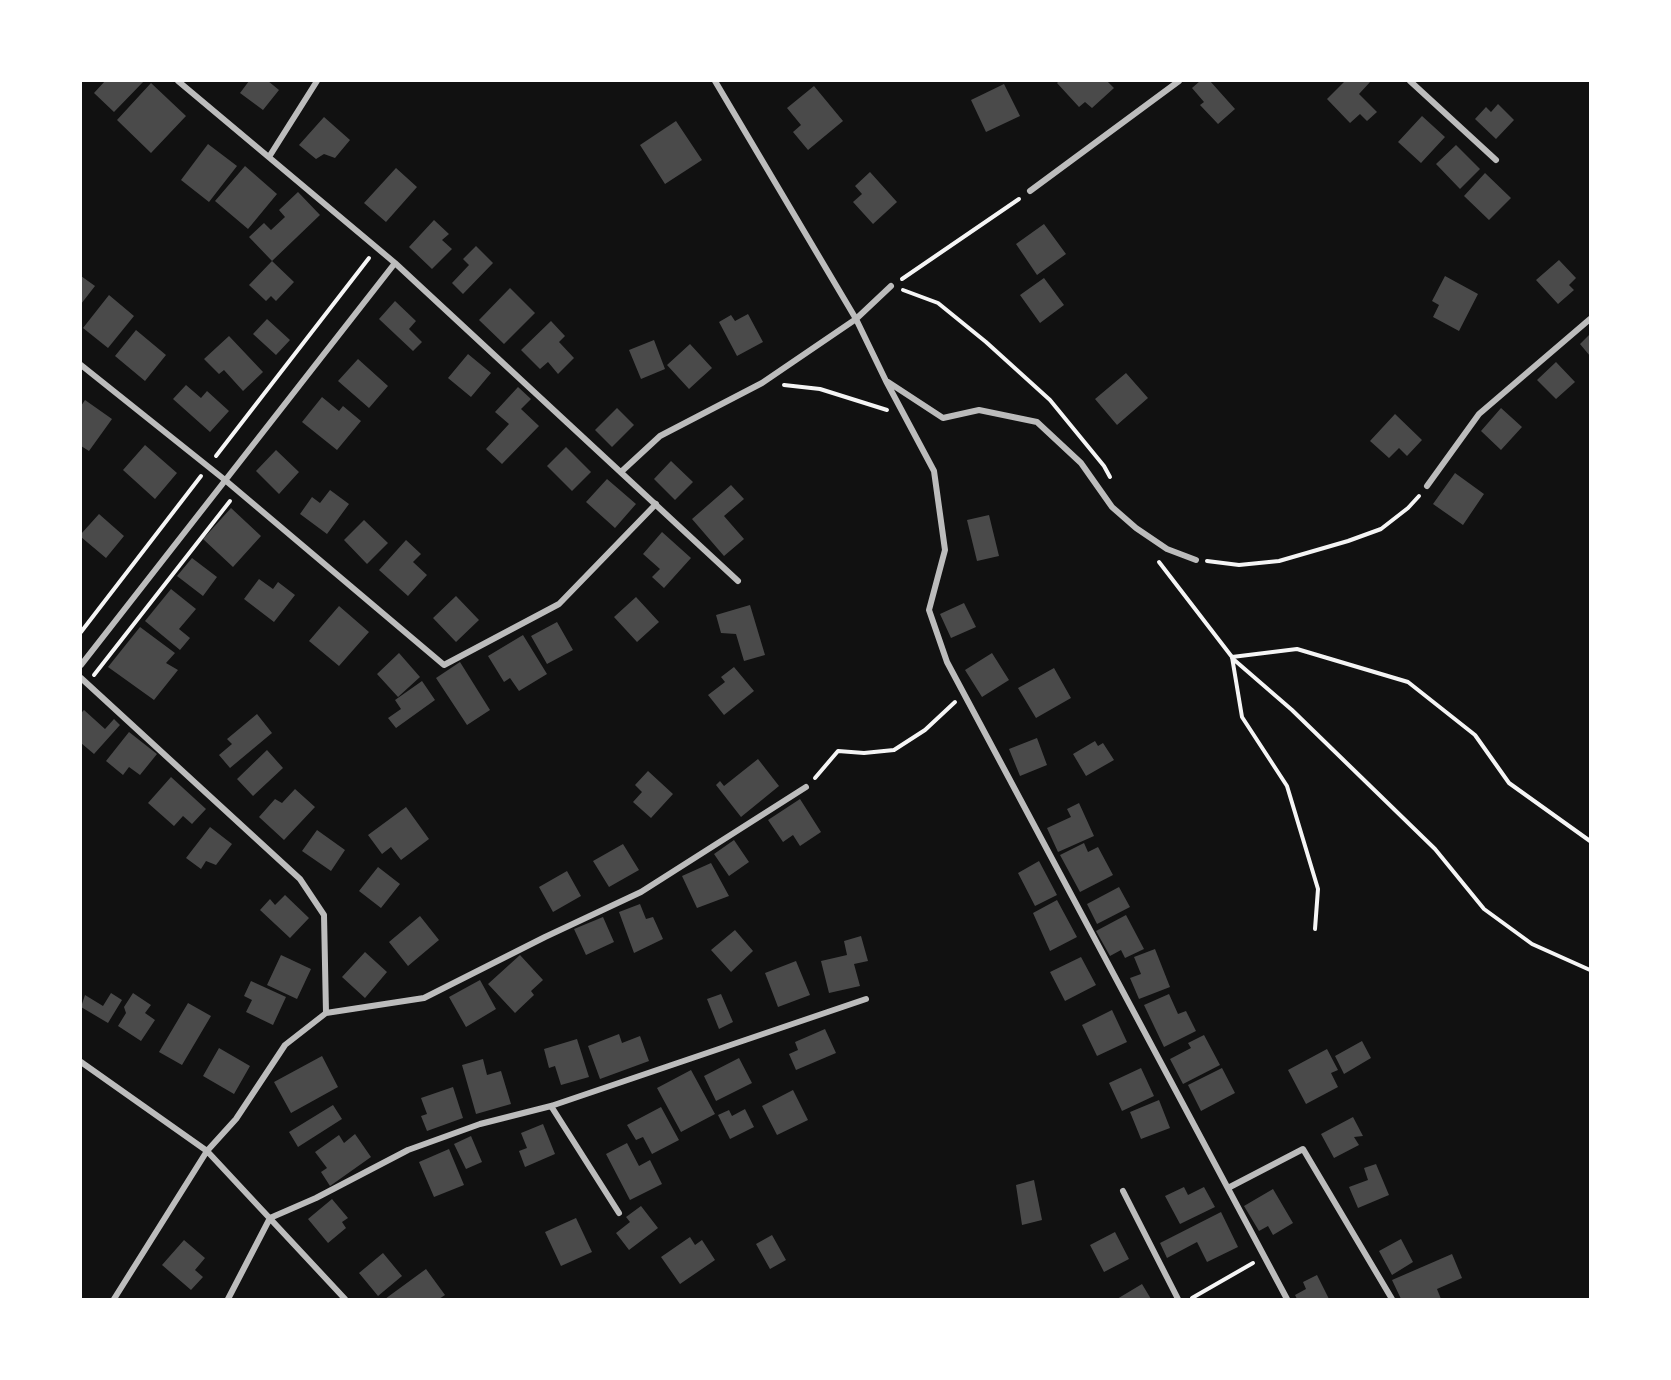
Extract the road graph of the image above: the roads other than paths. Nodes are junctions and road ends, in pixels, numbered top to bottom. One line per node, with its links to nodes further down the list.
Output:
1 (178, 81): 6 (street)
2 (317, 81): 6 (street)
3 (715, 81): 11 (street)
4 (1179, 81): 8 (street)
5 (1410, 81): 7 (street)
6 (269, 157): 9 (street)
7 (1496, 160)
8 (1030, 191)
9 (395, 263): 15 (street); 16 (street)
10 (891, 286): 11 (street)
11 (856, 319): 14 (street); 15 (street)
12 (1590, 319): 17 (street)
13 (81, 365): 16 (street)
14 (886, 381): 19 (street); 29 (street)
15 (621, 472): 18 (street)
16 (225, 480): 18 (street); 21 (street)
17 (1427, 486)
18 (656, 504): 20 (street)
19 (1196, 560)
20 (738, 580)
21 (81, 665)
22 (81, 678): 25 (street)
23 (806, 787): 25 (street)
24 (866, 999): 27 (street)
25 (326, 1012): 28 (street)
26 (81, 1062): 28 (street)
27 (551, 1106): 31 (street); 32 (street)
28 (207, 1151): 32 (street); 33 (street)
29 (1228, 1188): 37 (street); 38 (street)
30 (1123, 1191): 36 (street)
31 (619, 1213)
32 (270, 1218): 34 (street); 35 (street)
33 (114, 1299)
34 (228, 1299)
35 (345, 1299)
36 (1178, 1299)
37 (1287, 1299)
38 (1392, 1299)

